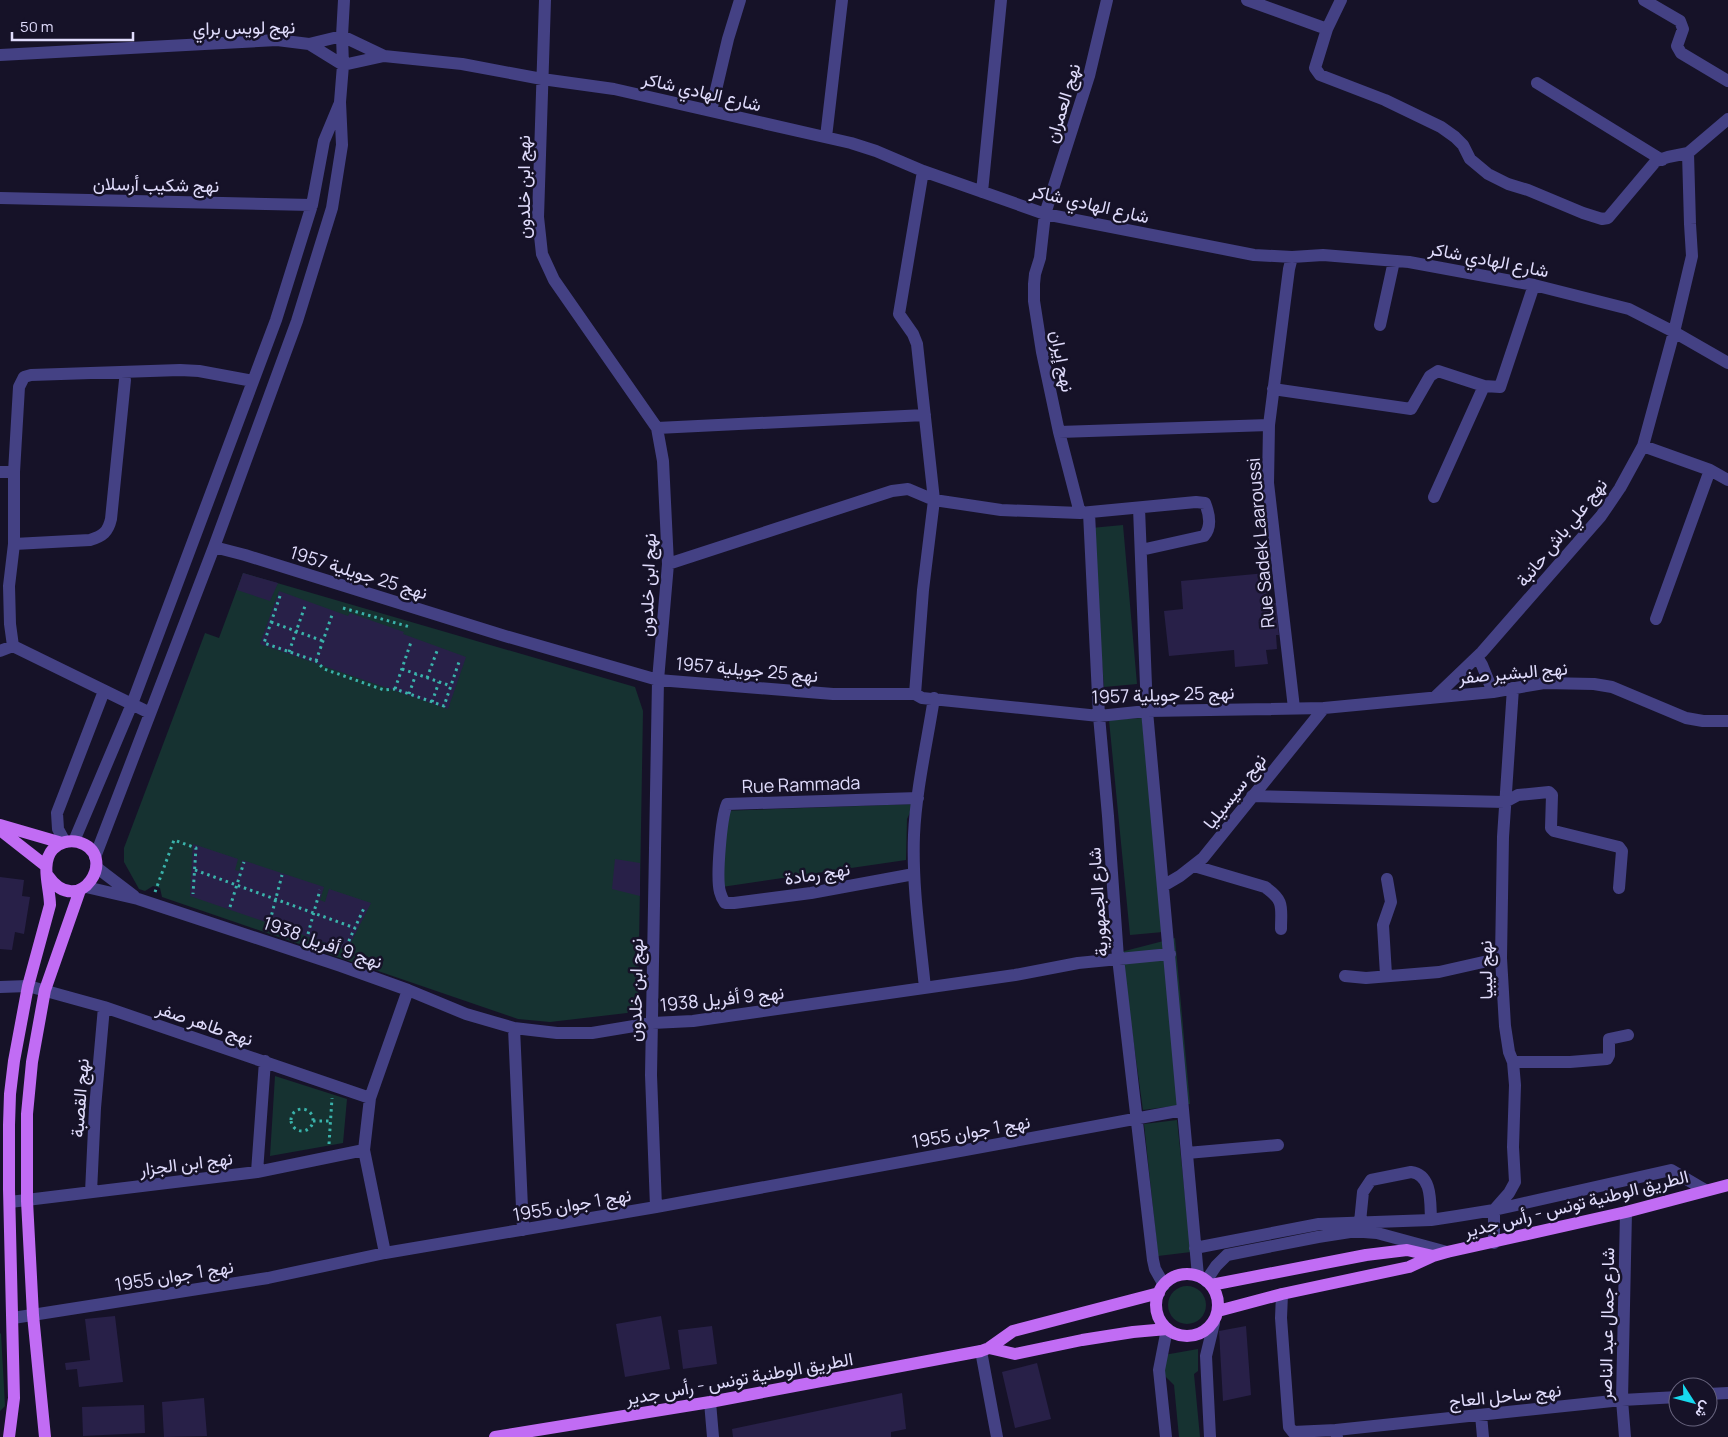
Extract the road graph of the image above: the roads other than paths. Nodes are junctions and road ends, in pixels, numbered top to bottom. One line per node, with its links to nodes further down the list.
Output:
1 (344, 0): 11 (street)
2 (545, 0): 16 (street, نهج ابن خلدون)
3 (740, 0): 20 (street)
4 (842, 0): 22 (street)
5 (1001, 0): 26 (street)
6 (1107, 0): 29 (street, نهج العمران)
7 (1247, 0): 10 (street)
8 (1340, 0): 10 (street)
9 (1644, 0): 17 (street)
10 (1327, 29): 24 (street)
11 (342, 36): 12 (street); 14 (street, شارع الهادي شاكر); 15 (street)
12 (309, 44): 13 (street, نهج لويس براي); 15 (street)
13 (0, 55)
14 (384, 56): 15 (street, شارع الهادي شاكر); 16 (street, شارع الهادي شاكر)
15 (343, 65): 19 (street)
16 (542, 79): 20 (street, شارع الهادي شاكر); 42 (street, نهج ابن خلدون)
17 (1728, 81)
18 (1537, 83): 24 (street)
19 (340, 102): 28 (street); 54 (street)
20 (711, 110): 22 (street, شارع الهادي شاكر)
21 (1728, 119): 23 (street)
22 (826, 137): 25 (street, شارع الهادي شاكر)
23 (1688, 153): 24 (street); 34 (street, نهج علي باش حانبة)
24 (1662, 160)
25 (923, 171): 26 (street, شارع الهادي شاكر); 40 (street)
26 (982, 192): 29 (street, شارع الهادي شاكر)
27 (0, 198): 28 (street, نهج شكيب أرسلان)
28 (312, 205): 37 (street)
29 (1045, 214): 30 (street, شارع الهادي شاكر); 43 (street, نهج إيران)
30 (1292, 257): 31 (street, شارع الهادي شاكر); 39 (street, Rue Sadek Laaroussi)
31 (1394, 261): 32 (street, شارع الهادي شاكر); 33 (street)
32 (1534, 285): 34 (street, شارع الهادي شاكر); 38 (street)
33 (1380, 325)
34 (1674, 332): 35 (street, شارع الهادي شاكر); 44 (street, نهج علي باش حانبة)
35 (1728, 363)
36 (125, 380): 53 (street)
37 (253, 381): 47 (street); 69 (street)
38 (1484, 386): 39 (street); 49 (street)
39 (1273, 389): 41 (street, Rue Sadek Laaroussi)
40 (925, 415): 42 (street); 50 (street)
41 (1269, 425): 43 (street); 70 (street, Rue Sadek Laaroussi)
42 (658, 428): 56 (street, نهج ابن خلدون)
43 (1059, 432): 52 (street, نهج إيران)
44 (1643, 446): 45 (street); 61 (street, نهج علي باش حانبة)
45 (1710, 470): 48 (street); 58 (street)
46 (0, 472): 47 (street)
47 (14, 472): 53 (street)
48 (1728, 480)
49 (1434, 497)
50 (934, 500): 52 (street); 56 (street); 66 (street)
51 (1139, 508): 52 (street); 55 (street); 55 (street)
52 (1084, 513): 74 (street, شارع الجمهورية)
53 (14, 544): 57 (street)
54 (214, 547): 62 (street, نهج 25 جويلية 1957); 73 (street)
55 (1141, 550): 72 (street)
56 (668, 564): 62 (street, نهج ابن خلدون)
57 (5, 586): 59 (street)
58 (1656, 619)
59 (13, 646): 60 (street); 64 (street)
60 (0, 652)
61 (1477, 657): 65 (street); 67 (street, نهج علي باش حانبة)
62 (658, 680): 66 (street, نهج 25 جويلية 1957); 104 (street, نهج ابن خلدون)
63 (1513, 688): 65 (street, نهج البشير صفر); 75 (street, نهج البشير صفر); 78 (street, نهج ليبيا)
64 (104, 690): 69 (street); 81 (street)
65 (1493, 692): 67 (street, نهج البشير صفر)
66 (915, 694): 68 (street, نهج 25 جويلية 1957)
67 (1435, 697): 71 (street, نهج البشير صفر)
68 (934, 698): 74 (street, نهج 25 جويلية 1957); 77 (street)
69 (132, 704): 73 (street); 81 (street)
70 (1294, 708): 71 (street, نهج البشير صفر); 72 (street, نهج 25 جويلية 1957)
71 (1324, 708): 76 (street, نهج سيسيليا)
72 (1148, 711): 74 (street, نهج 25 جويلية 1957); 87 (street)
73 (150, 713): 82 (street)
74 (1099, 716): 94 (street, شارع الجمهورية)
75 (1728, 721)
76 (1252, 796): 78 (street); 83 (street, نهج سيسيليا)
77 (918, 798): 85 (street); 91 (street, Rue Rammada)
78 (1506, 802): 89 (street); 95 (street, نهج ليبيا)
79 (0, 825): 81 (main road)
80 (0, 830): 84 (main road)
81 (67, 842): 82 (main road); 84 (main road)
82 (96, 862): 88 (main road); 90 (street)
83 (1194, 866): 87 (street, نهج سيسيليا); 92 (street)
84 (47, 871): 88 (main road); 98 (main road)
85 (914, 874): 91 (street, نهج رمادة); 100 (street)
86 (1387, 880): 96 (street)
87 (1163, 886): 93 (street)
88 (83, 888): 90 (street); 101 (main road)
89 (1619, 888)
90 (138, 899): 102 (street, نهج 9 أفريل 1938)
91 (725, 903)
92 (1280, 929)
93 (1170, 954): 94 (street, نهج 9 أفريل 1938); 110 (street)
94 (1118, 958): 100 (street, نهج 9 أفريل 1938); 111 (street, شارع الجمهورية)
95 (1501, 958): 96 (street); 108 (street, نهج ليبيا)
96 (1386, 975): 97 (street)
97 (1345, 976)
98 (28, 986): 99 (street, نهج طاهر صفر); 101 (street, نهج طاهر صفر); 119 (main road)
99 (0, 987)
100 (924, 988): 104 (street, نهج 9 أفريل 1938)
101 (45, 990): 103 (street, نهج طاهر صفر); 120 (main road)
102 (408, 990): 105 (street, نهج 9 أفريل 1938); 109 (street)
103 (104, 1007): 107 (street, نهج طاهر صفر); 118 (street, نهج القصبة)
104 (652, 1023): 105 (street, نهج 9 أفريل 1938); 121 (street, نهج ابن خلدون)
105 (514, 1028): 126 (street)
106 (1628, 1035): 108 (street)
107 (265, 1061): 109 (street, نهج طاهر صفر); 115 (street)
108 (1513, 1062): 122 (street, نهج ليبيا)
109 (370, 1098): 113 (street)
110 (1183, 1110): 111 (street, نهج 1 جوان 1955); 114 (street)
111 (1136, 1118): 121 (street, نهج 1 جوان 1955); 133 (street, شارع الجمهورية)
112 (1278, 1145): 114 (street)
113 (364, 1150): 115 (street, نهج ابن الجزار); 130 (street)
114 (1187, 1153): 128 (street)
115 (257, 1172): 118 (street, نهج ابن الجزار)
116 (1728, 1185): 117 (main road, الطريق الوطنية تونس - رأس جدير)
117 (1705, 1190): 122 (street); 123 (main road, الطريق الوطنية تونس - رأس جدير)
118 (91, 1192): 120 (street, نهج ابن الجزار)
119 (6, 1194): 120 (street, نهج ابن الجزار); 137 (main road)
120 (27, 1200): 135 (main road)
121 (656, 1207): 126 (street, نهج 1 جوان 1955)
122 (1494, 1210): 124 (street); 127 (street)
123 (1626, 1212): 127 (main road, الطريق الوطنية تونس - رأس جدير); 141 (street, شارع جمال عبد الناصر)
124 (1431, 1220): 125 (street); 125 (street)
125 (1360, 1222): 128 (street)
126 (523, 1230): 130 (street, نهج 1 جوان 1955)
127 (1494, 1243): 129 (main road, الطريق الوطنية تونس - رأس جدير)
128 (1195, 1248): 132 (street)
129 (1447, 1252): 131 (main road, الطريق الوطنية تونس - رأس جدير); 132 (street)
130 (385, 1253): 135 (street, نهج 1 جوان 1955)
131 (1433, 1256): 132 (main road, الطريق الوطنية تونس - رأس جدير); 134 (main road, الطريق الوطنية تونس - رأس جدير)
132 (1205, 1280): 133 (main road); 136 (main road)
133 (1161, 1289): 138 (main road); 139 (main road, الطريق الوطنية تونس - رأس جدير)
134 (1282, 1294): 136 (main road, الطريق الوطنية تونس - رأس جدير); 144 (street, نهج ساحل العاج)
135 (33, 1315): 137 (street, نهج 1 جوان 1955); 146 (main road)
136 (1216, 1317): 138 (main road); 151 (street)
137 (13, 1318): 145 (main road)
138 (1167, 1330): 139 (main road, الطريق الوطنية تونس - رأس جدير); 150 (street)
139 (985, 1350): 142 (main road, الطريق الوطنية تونس - رأس جدير); 149 (street)
140 (1668, 1398): 141 (street, نهج ساحل العاج)
141 (1622, 1400): 143 (street, نهج ساحل العاج); 153 (street, شارع جمال عبد الناصر)
142 (710, 1402): 147 (main road, الطريق الوطنية تونس - رأس جدير); 148 (street)
143 (1481, 1415): 144 (street, نهج ساحل العاج); 152 (street)
144 (1336, 1434)
145 (9, 1437)
146 (45, 1437)
147 (495, 1437)
148 (713, 1437)
149 (997, 1437)
150 (1166, 1437)
151 (1210, 1437)
152 (1483, 1437)
153 (1625, 1437)

